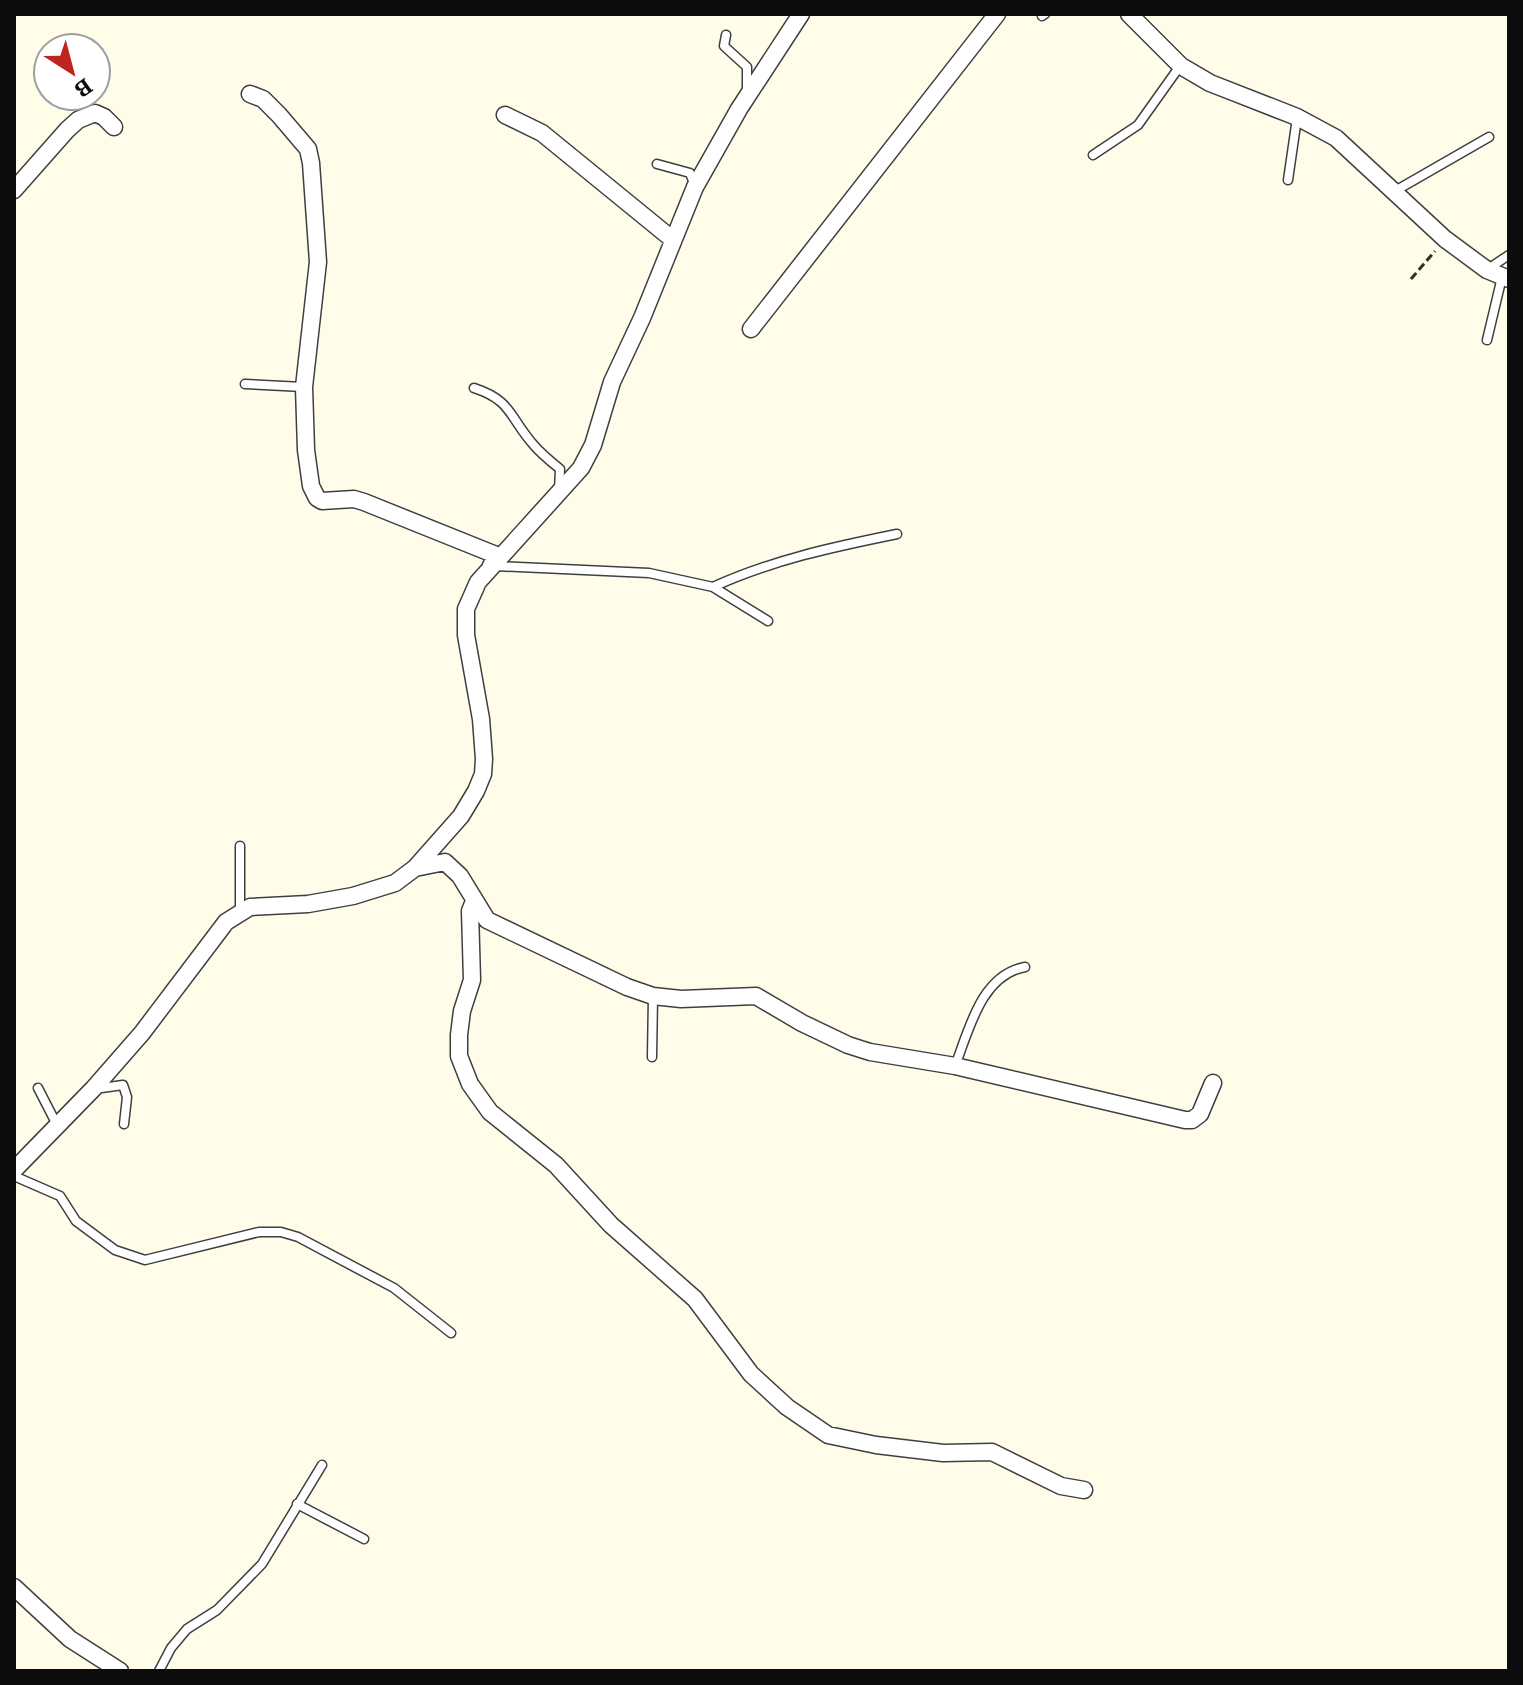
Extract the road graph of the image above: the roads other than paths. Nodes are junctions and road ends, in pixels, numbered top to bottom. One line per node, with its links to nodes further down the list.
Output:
1 (801, 14): 7 (street)
2 (997, 14): 21 (street)
3 (1129, 14): 5 (street)
4 (726, 35): 7 (lane)
5 (1181, 66): 9 (street); 12 (lane)
6 (250, 94): 24 (street)
7 (747, 96): 15 (street)
8 (505, 115): 18 (street)
9 (1297, 117): 14 (lane); 17 (street)
10 (114, 127): 16 (street)
11 (1489, 137): 17 (lane)
12 (1093, 155)
13 (657, 164): 15 (lane)
14 (1288, 180)
15 (695, 187): 18 (street)
16 (14, 190)
17 (1394, 192): 20 (street)
18 (672, 239): 26 (street)
19 (1509, 255): 20 (lane)
20 (1499, 275): 22 (lane)
21 (751, 329)
22 (1487, 340)
23 (245, 384): 24 (lane)
24 (304, 387): 28 (street)
25 (474, 388): 26 (lane)
26 (558, 496): 28 (street)
27 (897, 534): 29 (lane)
28 (491, 570): 29 (lane); 32 (street)
29 (713, 587): 30 (lane)
30 (768, 621)
31 (240, 846): 34 (lane)
32 (415, 868): 33 (street); 34 (street)
33 (474, 901): 36 (street); 48 (street)
34 (240, 912): 41 (street)
35 (1025, 967): 38 (lane)
36 (653, 996): 37 (lane); 38 (street)
37 (652, 1057)
38 (955, 1066): 39 (street)
39 (1213, 1083)
40 (38, 1088): 43 (lane)
41 (93, 1089): 42 (lane); 43 (street)
42 (124, 1124)
43 (58, 1125): 44 (street)
44 (14, 1170)
45 (14, 1176): 46 (lane)
46 (451, 1333)
47 (322, 1465): 49 (lane)
48 (1084, 1490)
49 (297, 1504): 50 (lane); 53 (lane)
50 (364, 1539)
51 (14, 1587): 52 (street)
52 (120, 1671)
53 (159, 1671)

